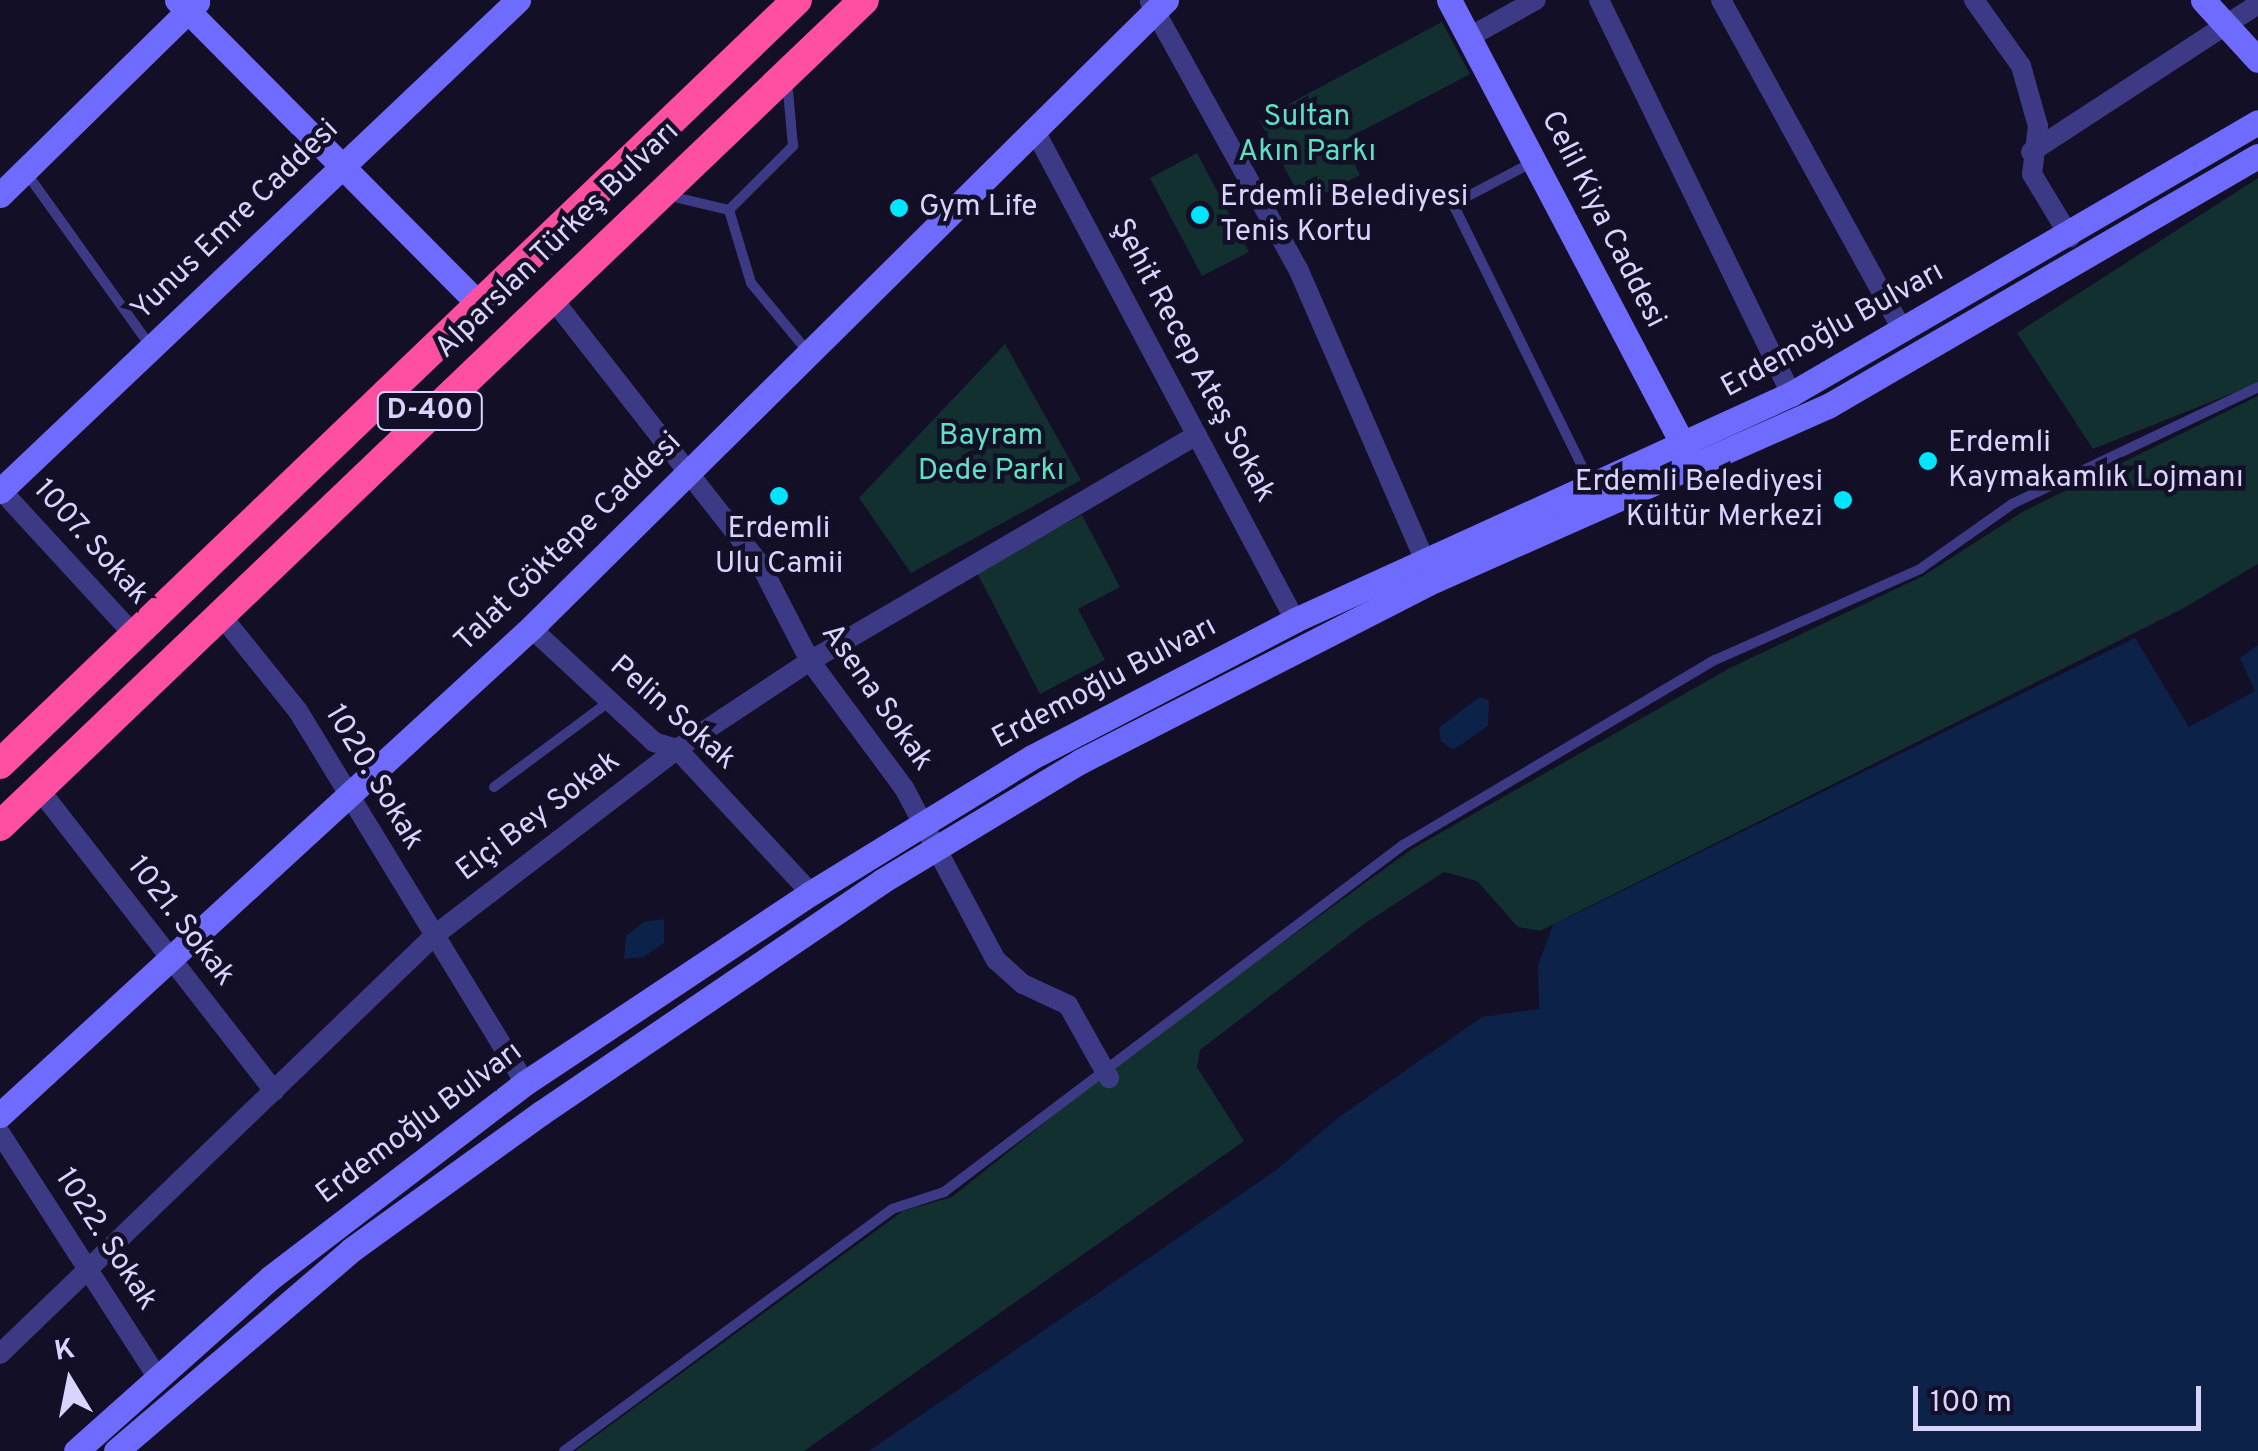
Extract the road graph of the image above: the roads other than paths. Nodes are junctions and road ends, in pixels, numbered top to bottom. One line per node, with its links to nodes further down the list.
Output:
1 (518, 0): 22 (main road, Yunus Emre Caddesi)
2 (797, 0): 29 (highway, Alparslan Türkeş Bulvarı / D-400)
3 (864, 0): 16 (highway, Alparslan Türkeş Bulvarı / D-400)
4 (1449, 0): 14 (main road, Celil Kiya Caddesi)
5 (1536, 0): 14 (street)
6 (1599, 0): 34 (street)
7 (1721, 0): 30 (street)
8 (1974, 0): 19 (street)
9 (2203, 0): 13 (main road)
10 (188, 4): 22 (main road); 23 (main road)
11 (1156, 4): 18 (main road, Talat Göktepe Caddesi); 40 (street)
12 (2258, 4): 13 (street)
13 (2225, 22): 15 (main road); 19 (street)
14 (1471, 36): 21 (main road, Celil Kiya Caddesi)
15 (2258, 60)
16 (786, 73): 25 (highway, Alparslan Türkeş Bulvarı / D-400); 26 (lane)
17 (2258, 122): 27 (main road, Erdemoğlu Bulvarı)
18 (1035, 131): 32 (main road, Talat Göktepe Caddesi); 35 (street, Şehit Recep Ateş Sokak)
19 (2031, 152): 27 (street)
20 (2258, 156): 36 (main road, Erdemoğlu Bulvarı)
21 (1535, 161): 36 (main road, Celil Kiya Caddesi); 38 (lane)
22 (339, 168): 29 (main road); 31 (main road, Yunus Emre Caddesi)
23 (24, 170): 24 (main road); 31 (lane)
24 (0, 194)
25 (659, 194): 26 (lane); 28 (highway, Alparslan Türkeş Bulvarı / D-400)
26 (730, 210): 32 (lane)
27 (2070, 236): 30 (main road, Erdemoğlu Bulvarı)
28 (552, 298): 37 (street, Asena Sokak); 41 (highway, Alparslan Türkeş Bulvarı / D-400)
29 (482, 306): 44 (highway, Alparslan Türkeş Bulvarı / D-400)
30 (1904, 331): 34 (main road, Erdemoğlu Bulvarı)
31 (152, 347): 39 (main road, Yunus Emre Caddesi)
32 (809, 354): 37 (main road, Talat Göktepe Caddesi)
33 (2258, 387): 58 (lane)
34 (1791, 394): 36 (main road, Erdemoğlu Bulvarı)
35 (1197, 434): 42 (street, Şehit Recep Ateş Sokak); 45 (street, Elçi Bey Sokak)
36 (1690, 458): 38 (main road, Erdemoğlu Bulvarı); 54 (main road, Erdemoğlu Bulvarı)
37 (691, 470): 43 (main road, Talat Göktepe Caddesi); 45 (street, Asena Sokak)
38 (1592, 486): 40 (main road, Erdemoğlu Bulvarı)
39 (0, 490): 44 (street, 1007. Sokak)
40 (1425, 561): 42 (main road, Erdemoğlu Bulvarı)
41 (220, 614): 50 (highway, Alparslan Türkeş Bulvarı / D-400); 51 (street, 1020. Sokak)
42 (1295, 620): 52 (main road, Erdemoğlu Bulvarı)
43 (532, 628): 46 (street, Pelin Sokak); 51 (main road, Talat Göktepe Caddesi)
44 (136, 637): 48 (highway, Alparslan Türkeş Bulvarı / D-400)
45 (810, 661): 47 (street, Elçi Bey Sokak); 52 (street, Asena Sokak)
46 (610, 701): 47 (street, Pelin Sokak); 49 (lane)
47 (677, 749): 55 (street, Pelin Sokak); 56 (street, Elçi Bey Sokak)
48 (0, 764)
49 (494, 787)
50 (39, 789): 53 (highway, Alparslan Türkeş Bulvarı / D-400); 57 (street, 1021. Sokak)
51 (348, 796): 56 (street, 1020. Sokak); 57 (main road, Talat Göktepe Caddesi)
52 (923, 824): 54 (street, Asena Sokak); 55 (main road, Erdemoğlu Bulvarı)
53 (0, 826)
54 (935, 851): 58 (street, Asena Sokak); 67 (main road, Erdemoğlu Bulvarı)
55 (812, 893): 59 (main road, Erdemoğlu Bulvarı)
56 (435, 935): 59 (street, 1020. Sokak); 60 (street, Elçi Bey Sokak)
57 (171, 959): 60 (street, 1021. Sokak); 61 (main road, Talat Göktepe Caddesi)
58 (1106, 1073): 68 (lane)
59 (525, 1083): 65 (main road, Erdemoğlu Bulvarı)
60 (274, 1091): 63 (street, Elçi Bey Sokak)
61 (0, 1116)
62 (0, 1134): 63 (street, 1022. Sokak)
63 (88, 1270): 64 (street, Elçi Bey Sokak); 65 (street, 1022. Sokak)
64 (0, 1354)
65 (160, 1380): 66 (main road, Erdemoğlu Bulvarı)
66 (76, 1451)
67 (116, 1451)
68 (564, 1451)

